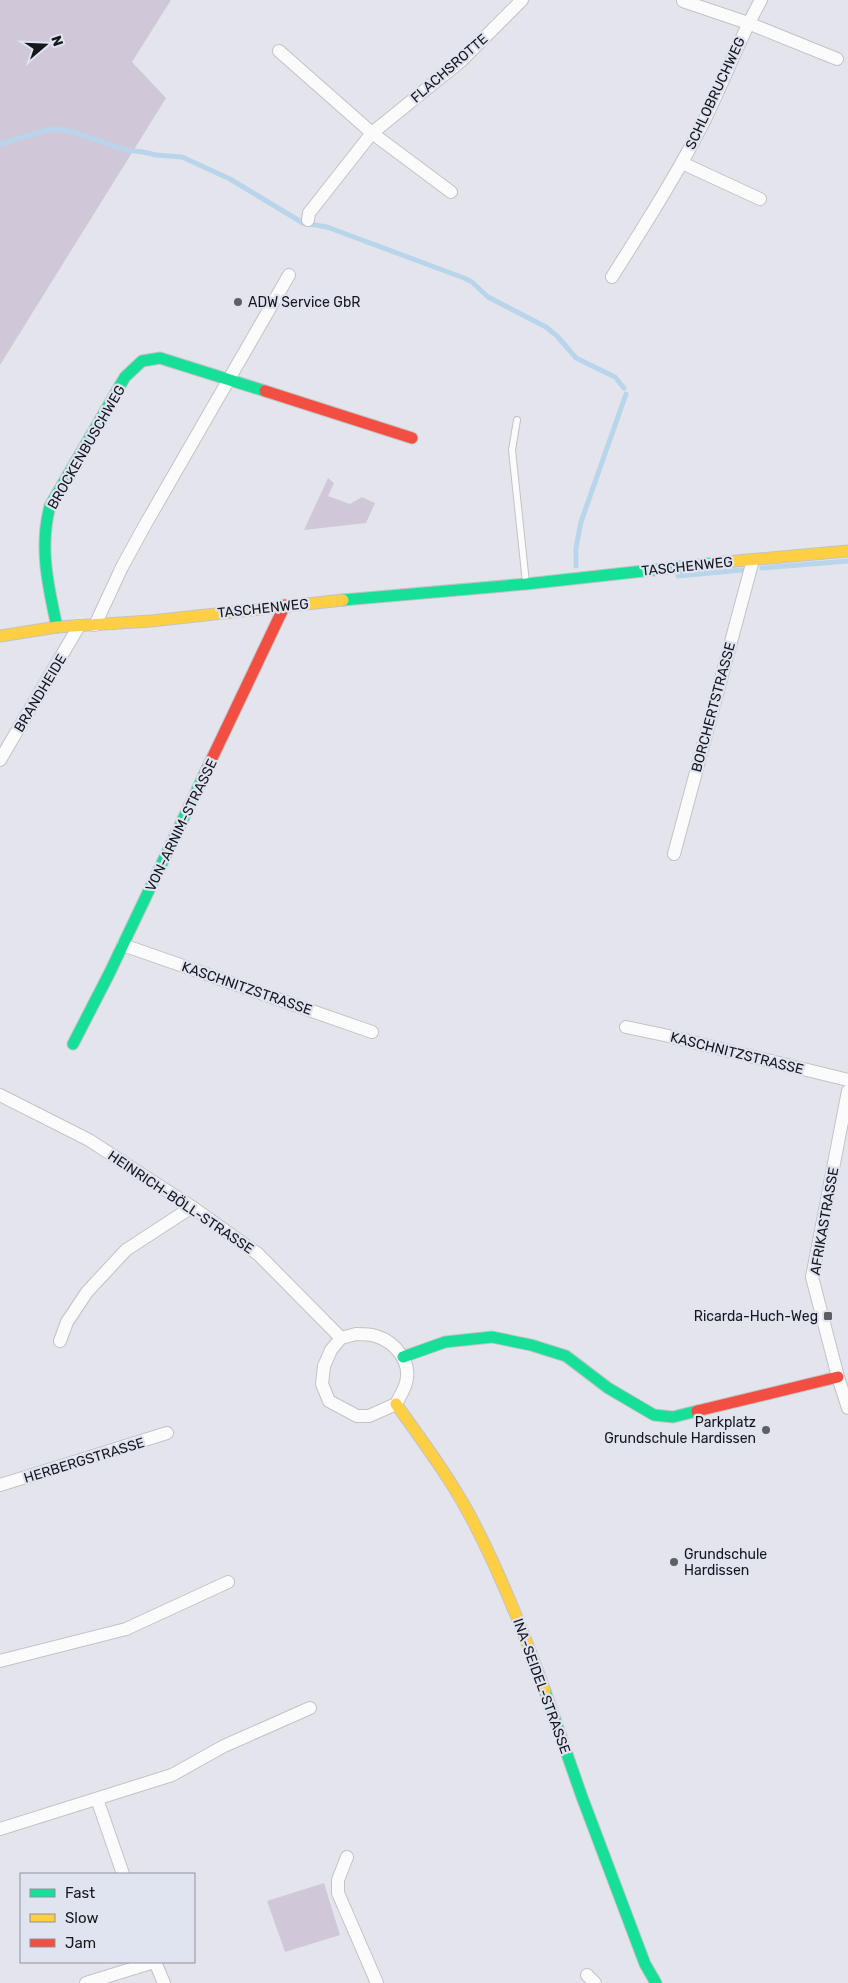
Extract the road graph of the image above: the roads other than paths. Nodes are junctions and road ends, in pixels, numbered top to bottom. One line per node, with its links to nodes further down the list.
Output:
1 (522, 0): 7 (street, FLACHSROTTE)
2 (761, 0): 4 (street, SCHLOBRUCHWEG)
3 (684, 1): 4 (street, SCHLOBRUCHWEG)
4 (748, 23): 6 (street, SCHLOBRUCHWEG); 8 (street, SCHLOBRUCHWEG)
5 (279, 51): 7 (street)
6 (837, 59)
7 (372, 133): 9 (street); 11 (street, FLACHSROTTE)
8 (682, 163): 10 (street, SCHLOBRUCHWEG); 13 (street, SCHLOBRUCHWEG)
9 (451, 192)
10 (760, 199)
11 (308, 220)
12 (289, 275): 14 (street)
13 (612, 276)
14 (227, 380): 16 (street, BROCKENBUSCHWEG); 21 (street); 23 (street, BROCKENBUSCHWEG)
15 (517, 420): 19 (lane)
16 (412, 438)
17 (848, 551): 18 (street, TASCHENWEG)
18 (753, 560): 19 (street, TASCHENWEG); 26 (street, BORCHERTSTRASSE)
19 (526, 584): 20 (street, TASCHENWEG)
20 (286, 606): 21 (street, TASCHENWEG); 27 (street, VON-ARNIM-STRASSE)
21 (95, 625): 22 (street, TASCHENWEG)
22 (80, 626): 23 (street, TASCHENWEG); 25 (street, BRANDHEIDE)
23 (57, 627): 24 (street, TASCHENWEG)
24 (0, 636)
25 (0, 760)
26 (674, 854)
27 (122, 945): 29 (street, KASCHNITZSTRASSE); 30 (street, VON-ARNIM-STRASSE)
28 (626, 1027): 31 (street, KASCHNITZSTRASSE)
29 (372, 1032)
30 (73, 1044)
31 (848, 1080)
32 (848, 1091): 38 (street, AFRIKASTRASSE)
33 (0, 1095): 34 (street, HEINRICH-BÖLL-STRASSE)
34 (192, 1207): 35 (street, HEINRICH-BÖLL-STRASSE); 36 (street)
35 (341, 1338): 37 (street); 39 (street)
36 (60, 1341)
37 (403, 1357): 38 (street); 39 (street)
38 (838, 1377): 40 (street, AFRIKASTRASSE)
39 (396, 1404): 55 (street, INA-SEIDEL-STRASSE)
40 (848, 1408)
41 (167, 1433): 42 (street, HERBERGSTRASSE)
42 (0, 1485)
43 (228, 1582): 44 (street)
44 (0, 1661)
45 (310, 1708): 46 (street)
46 (97, 1799): 47 (street); 49 (street)
47 (0, 1829)
48 (346, 1856): 54 (street)
49 (123, 1873)
50 (152, 1963): 52 (street)
51 (155, 1963): 53 (street)
52 (86, 1983)
53 (164, 1983)
54 (378, 1983)
55 (656, 1983)

